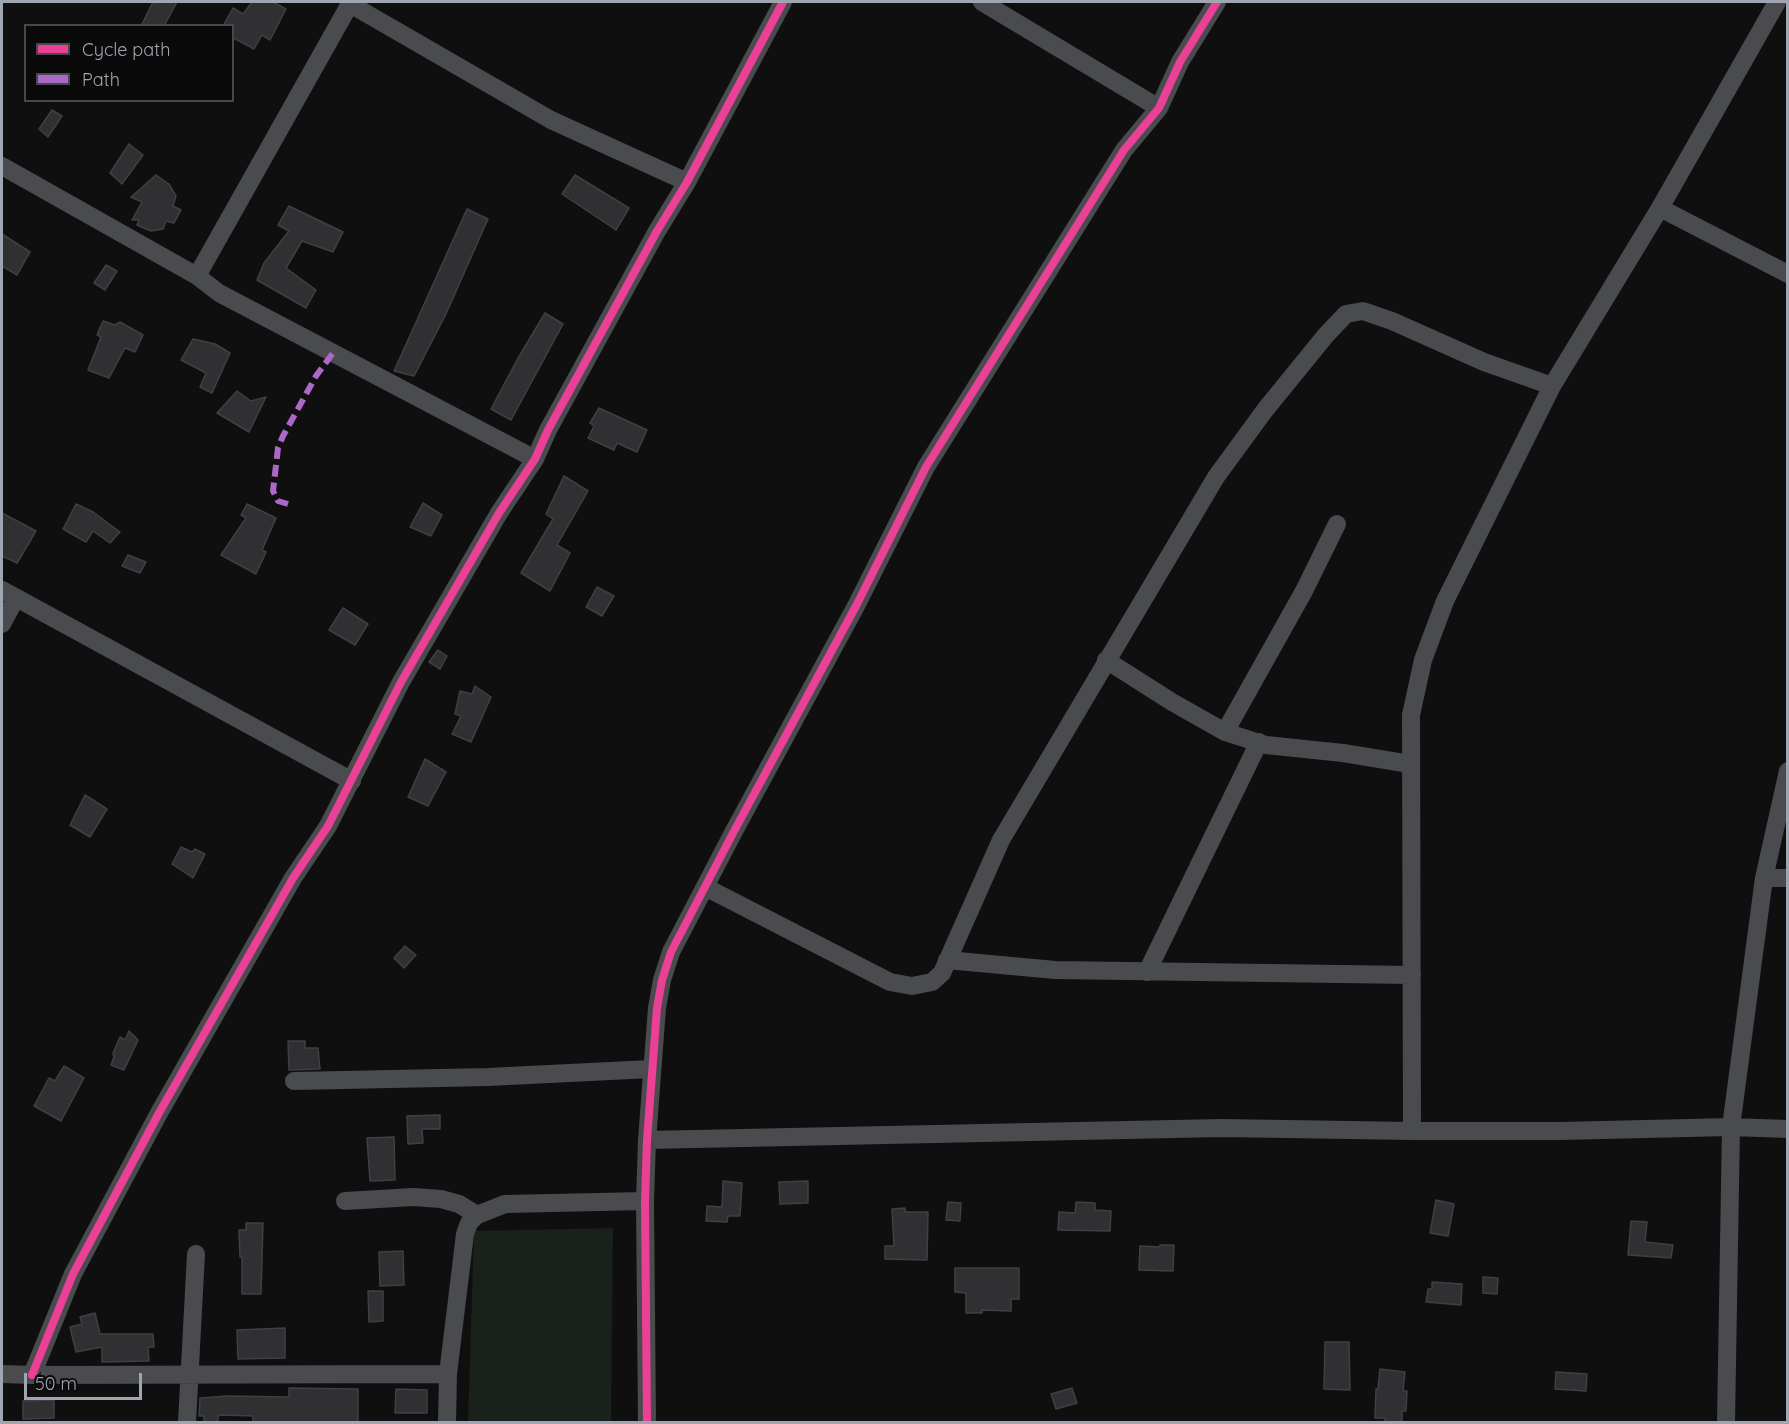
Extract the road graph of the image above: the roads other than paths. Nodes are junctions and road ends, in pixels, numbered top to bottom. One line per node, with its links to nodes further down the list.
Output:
1 (783, 2): 8 (street)
2 (982, 2): 6 (street)
3 (1217, 2): 6 (street)
4 (1777, 2): 9 (street)
5 (350, 3): 8 (street); 11 (street)
6 (1159, 108): 25 (street)
7 (2, 166): 11 (street)
8 (687, 182): 13 (street)
9 (1660, 208): 10 (street); 12 (street)
10 (1788, 274)
11 (197, 276): 13 (street)
12 (1552, 386): 17 (street); 20 (street)
13 (535, 459): 22 (street)
14 (1337, 524): 18 (street)
15 (9, 594): 16 (street); 22 (street)
16 (2, 624)
17 (1106, 660): 18 (street); 26 (street)
18 (1225, 732): 19 (street)
19 (1259, 742): 20 (street); 27 (street)
20 (1410, 764): 28 (street)
21 (1788, 771): 23 (street)
22 (352, 781): 41 (street)
23 (1764, 878): 24 (street); 31 (street)
24 (1788, 878)
25 (705, 887): 26 (street); 29 (street)
26 (947, 960): 27 (street)
27 (1147, 972): 28 (street)
28 (1412, 975): 33 (street)
29 (651, 1069): 30 (street); 34 (street)
30 (294, 1081)
31 (1731, 1126): 32 (street); 33 (street); 46 (street)
32 (1788, 1129)
33 (1412, 1131): 34 (street)
34 (647, 1140): 36 (street)
35 (345, 1201): 37 (street)
36 (645, 1201): 37 (street); 45 (street)
37 (477, 1215): 40 (street)
38 (196, 1254): 42 (street)
39 (2, 1374): 41 (street)
40 (448, 1374): 42 (street); 44 (street)
41 (32, 1375): 42 (street)
42 (188, 1375): 43 (street)
43 (187, 1422)
44 (447, 1422)
45 (646, 1422)
46 (1726, 1422)

